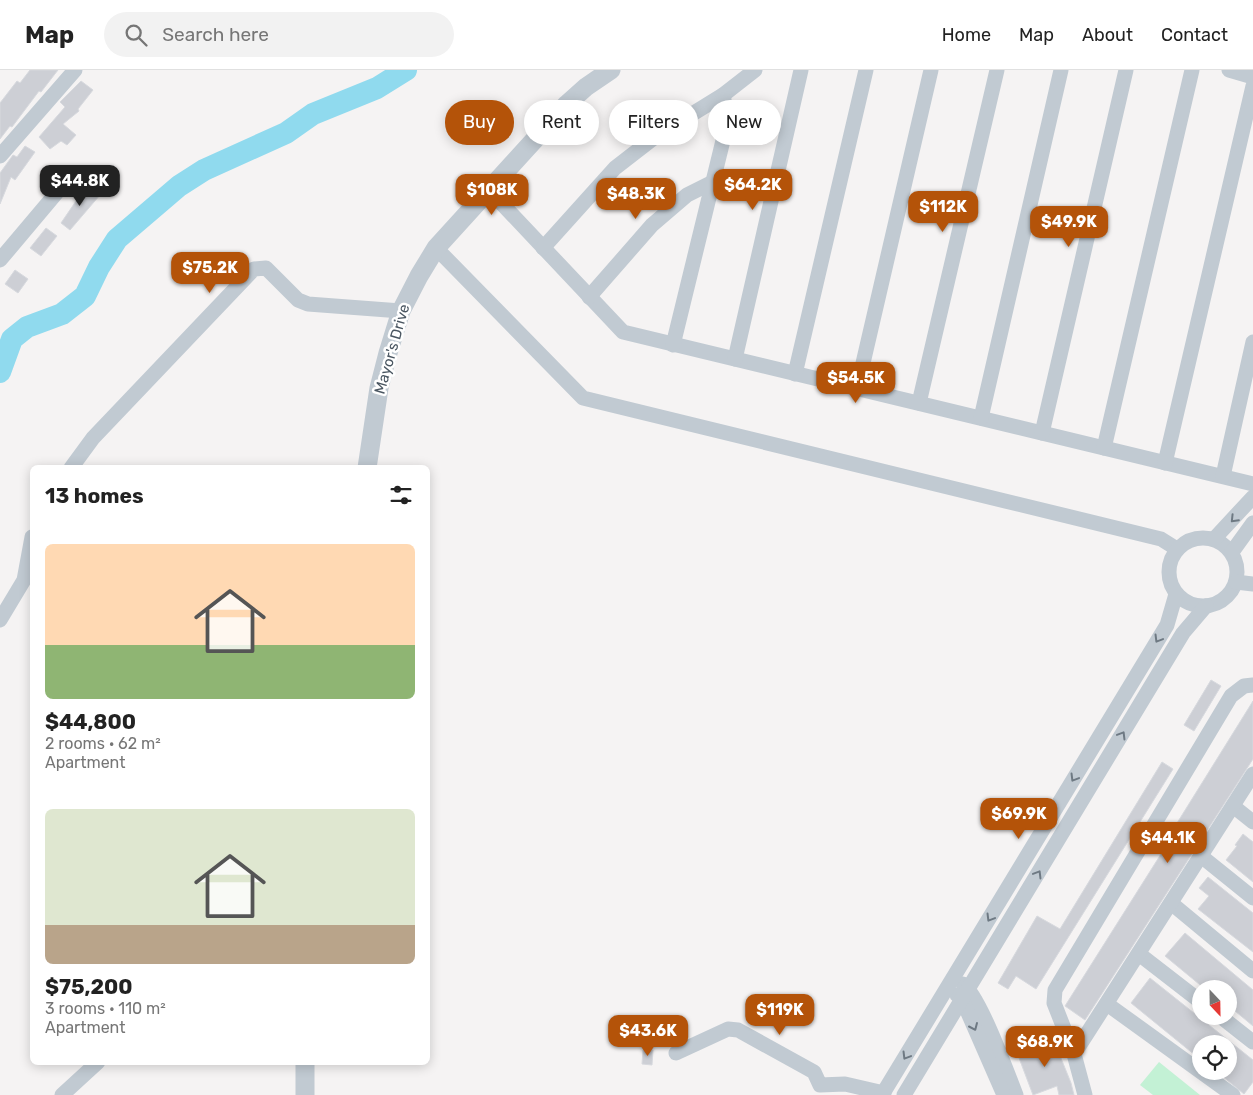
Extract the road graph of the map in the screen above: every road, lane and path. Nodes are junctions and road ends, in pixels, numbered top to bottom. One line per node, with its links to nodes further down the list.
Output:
1 (75, 70): 15 (street)
2 (611, 70): 18 (street, Mayor's Drive)
3 (755, 70): 14 (street)
4 (801, 70): 26 (street)
5 (866, 70): 27 (street)
6 (931, 70): 29 (street)
7 (997, 70): 30 (street)
8 (1061, 70): 31 (street)
9 (1126, 70): 32 (street)
10 (1192, 70): 33 (street)
11 (1229, 70): 12 (street)
12 (1253, 77)
13 (1253, 86): 34 (street)
14 (723, 95): 16 (street); 20 (street)
15 (0, 156)
16 (713, 182): 22 (street); 25 (street)
17 (64, 184): 21 (street)
18 (488, 190): 19 (street, Mayor's Drive); 20 (street)
19 (436, 248): 23 (street, Mayor's Drive); 43 (street)
20 (543, 248): 22 (street)
21 (0, 260)
22 (589, 297): 25 (street)
23 (401, 311): 35 (street); 36 (street, Mayor's Drive)
24 (1253, 342): 28 (street)
25 (673, 344): 26 (street)
26 (735, 359): 27 (street)
27 (795, 374): 29 (street)
28 (1248, 379): 37 (street)
29 (857, 389): 30 (street)
30 (919, 404): 31 (street)
31 (980, 418): 32 (street)
32 (1042, 433): 33 (street)
33 (1104, 448): 34 (street)
34 (1166, 462): 37 (street)
35 (73, 465)
36 (367, 465)
37 (1223, 476): 38 (street)
38 (1253, 484)
39 (1253, 497): 41 (street, one-way to 41)
40 (1253, 523): 44 (street)
41 (1214, 539): 43 (street); 44 (street)
42 (30, 548): 49 (street)
43 (1177, 549): 47 (street)
44 (1232, 552): 45 (street)
45 (1236, 582): 46 (street); 48 (street)
46 (1253, 584)
47 (1176, 594): 48 (street); 59 (street, one-way to 59)
48 (1206, 606): 60 (street, one-way to 48)
49 (0, 620)
50 (1248, 686): 66 (street)
51 (1253, 774): 52 (street)
52 (1232, 806): 53 (street); 54 (street)
53 (1253, 822)
54 (1201, 856): 55 (street); 56 (street)
55 (1253, 898)
56 (1172, 903): 57 (street); 58 (street)
57 (1139, 954): 61 (street); 62 (street)
58 (1253, 970)
59 (951, 983): 60 (street); 69 (street, one-way to 69)
60 (965, 994): 72 (street); 73 (street, one-way to 73); 74 (street)
61 (1192, 995)
62 (1107, 1004): 66 (street); 76 (street)
63 (1231, 1025): 64 (street)
64 (1253, 1042)
65 (676, 1053): 69 (street)
66 (1074, 1054): 75 (street)
67 (95, 1065): 70 (street)
68 (305, 1065): 71 (street)
69 (883, 1094)
70 (62, 1095)
71 (305, 1095)
72 (904, 1095)
73 (1004, 1095)
74 (1016, 1095)
75 (1085, 1095)
76 (1233, 1095)

